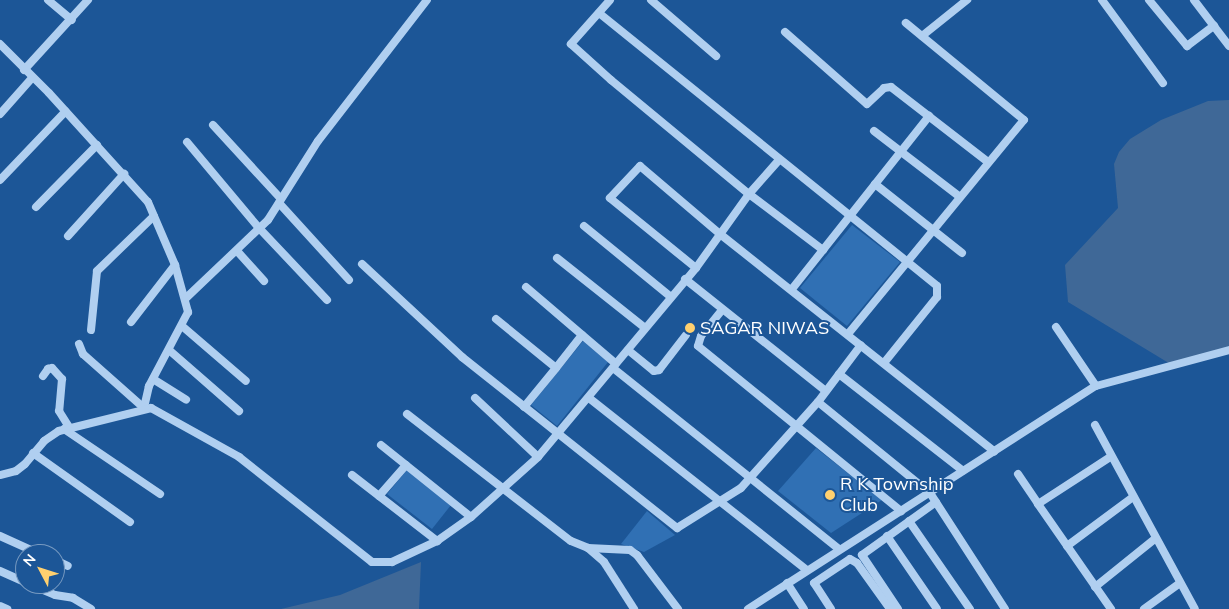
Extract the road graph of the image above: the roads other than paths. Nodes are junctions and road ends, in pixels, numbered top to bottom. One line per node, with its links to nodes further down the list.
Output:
1 (48, 0): 11 (street)
2 (88, 0): 11 (street)
3 (428, 0): 37 (street)
4 (610, 0): 10 (street)
5 (651, 0): 18 (street)
6 (967, 0): 15 (street)
7 (1102, 0): 21 (street)
8 (1149, 0): 13 (street)
9 (1194, 0): 13 (street)
10 (599, 13): 30 (street); 35 (street)
11 (72, 20): 19 (street)
12 (906, 23): 15 (street)
13 (1214, 26): 17 (street)
14 (785, 32): 24 (street)
15 (922, 36): 31 (street)
16 (0, 44): 19 (street)
17 (1229, 46)
18 (716, 56)
19 (24, 70): 20 (street)
20 (32, 78): 22 (street); 23 (street)
21 (1163, 83)
22 (66, 111): 28 (street); 33 (street)
23 (0, 114)
24 (929, 116): 29 (street); 31 (street)
25 (213, 125): 37 (street)
26 (874, 131): 29 (street)
27 (188, 142): 42 (street)
28 (96, 145): 32 (street); 38 (street)
29 (901, 152): 34 (street); 36 (street)
30 (779, 160): 35 (street); 40 (street)
31 (988, 162): 36 (street)
32 (124, 174): 39 (street); 45 (street)
33 (0, 180)
34 (875, 184): 40 (street); 43 (street)
35 (749, 194): 44 (street); 46 (street)
36 (960, 198): 43 (street)
37 (280, 201): 42 (street); 55 (street)
38 (36, 207)
39 (154, 216): 52 (street); 68 (street)
40 (849, 217): 46 (street); 50 (street)
41 (584, 226): 59 (street)
42 (260, 228): 47 (street); 61 (street)
43 (933, 230): 48 (street); 50 (street)
44 (720, 234): 53 (street); 53 (street); 58 (street)
45 (68, 236)
46 (823, 250): 58 (street)
47 (238, 252): 56 (street); 60 (street)
48 (962, 253)
49 (557, 258): 67 (street)
50 (907, 262): 69 (street); 77 (street)
51 (362, 264): 90 (street)
52 (175, 265): 60 (street); 64 (street)
53 (696, 268): 54 (street)
54 (685, 279): 59 (street); 62 (street)
55 (349, 280)
56 (264, 281)
57 (526, 287): 70 (street)
58 (792, 289): 69 (street)
59 (671, 297): 67 (street)
60 (186, 298): 65 (street)
61 (327, 300)
62 (722, 310): 85 (street); 95 (street)
63 (496, 319): 79 (street)
64 (131, 322)
65 (182, 326): 74 (street); 83 (street)
66 (1056, 326): 84 (street)
67 (645, 328): 75 (street)
68 (91, 330)
69 (848, 334): 73 (street)
70 (582, 335): 78 (street); 79 (street)
71 (686, 336): 75 (street)
72 (79, 344): 91 (street)
73 (861, 345): 77 (street); 80 (street)
74 (169, 350): 82 (street); 92 (street)
75 (628, 350): 78 (street)
76 (1229, 350): 84 (street)
77 (884, 363): 99 (street)
78 (615, 366): 87 (street); 108 (street)
79 (556, 368): 90 (street)
80 (839, 374): 85 (street); 104 (street)
81 (43, 376): 96 (street)
82 (153, 378): 88 (street); 91 (street)
83 (246, 381)
84 (1096, 386): 99 (street)
85 (826, 391): 89 (street)
86 (475, 398): 101 (street)
87 (590, 398): 97 (street); 115 (street)
88 (186, 400)
89 (818, 402): 95 (street); 111 (street)
90 (524, 407): 97 (street)
91 (144, 408): 96 (street); 125 (street)
92 (239, 411)
93 (408, 414): 110 (street)
94 (1095, 425): 102 (street)
95 (797, 426): 108 (street); 118 (street)
96 (66, 428): 100 (street); 112 (street)
97 (559, 434): 101 (street); 115 (street)
98 (381, 445): 103 (street)
99 (994, 451): 104 (street)
100 (33, 453): 105 (street); 121 (street)
101 (538, 457): 110 (street)
102 (1110, 457): 114 (street); 117 (street)
103 (406, 465): 113 (street); 119 (street)
104 (963, 472): 111 (street)
105 (2, 474): 109 (street)
106 (352, 474): 113 (street)
107 (1018, 474): 117 (street)
108 (751, 478): 115 (street); 129 (street)
109 (0, 484)
110 (505, 490): 119 (street); 128 (street)
111 (930, 492): 116 (street); 118 (street)
112 (160, 494)
113 (379, 496): 125 (street)
114 (1133, 497): 124 (street); 127 (street)
115 (722, 501): 135 (street)
116 (936, 502): 120 (street); 155 (street)
117 (1038, 504): 127 (street)
118 (901, 511): 129 (street)
119 (471, 518): 125 (street)
120 (910, 521): 123 (street); 154 (street)
121 (130, 522)
122 (0, 536): 126 (street)
123 (887, 536): 152 (street); 153 (street)
124 (1156, 538): 139 (street); 141 (street)
125 (437, 541)
126 (18, 544)
127 (1067, 546): 141 (street)
128 (588, 548): 146 (street); 147 (street)
129 (839, 549): 130 (street)
130 (829, 556): 131 (street); 134 (street)
131 (816, 564): 135 (street); 137 (street)
132 (65, 565): 133 (street)
133 (68, 566)
134 (837, 566): 137 (street); 151 (street)
135 (807, 570): 140 (street)
136 (0, 571): 138 (street)
137 (824, 574): 150 (street)
138 (15, 578)
139 (1180, 583): 157 (street); 158 (street)
140 (787, 584): 148 (street); 149 (street)
141 (1095, 587): 156 (street)
142 (53, 594): 145 (street)
143 (0, 606): 144 (street)
144 (7, 609)
145 (91, 609)
146 (634, 609)
147 (678, 609)
148 (748, 609)
149 (804, 609)
150 (831, 609)
151 (890, 609)
152 (898, 609)
153 (937, 609)
154 (970, 609)
155 (1005, 609)
156 (1111, 609)
157 (1144, 609)
158 (1195, 609)

